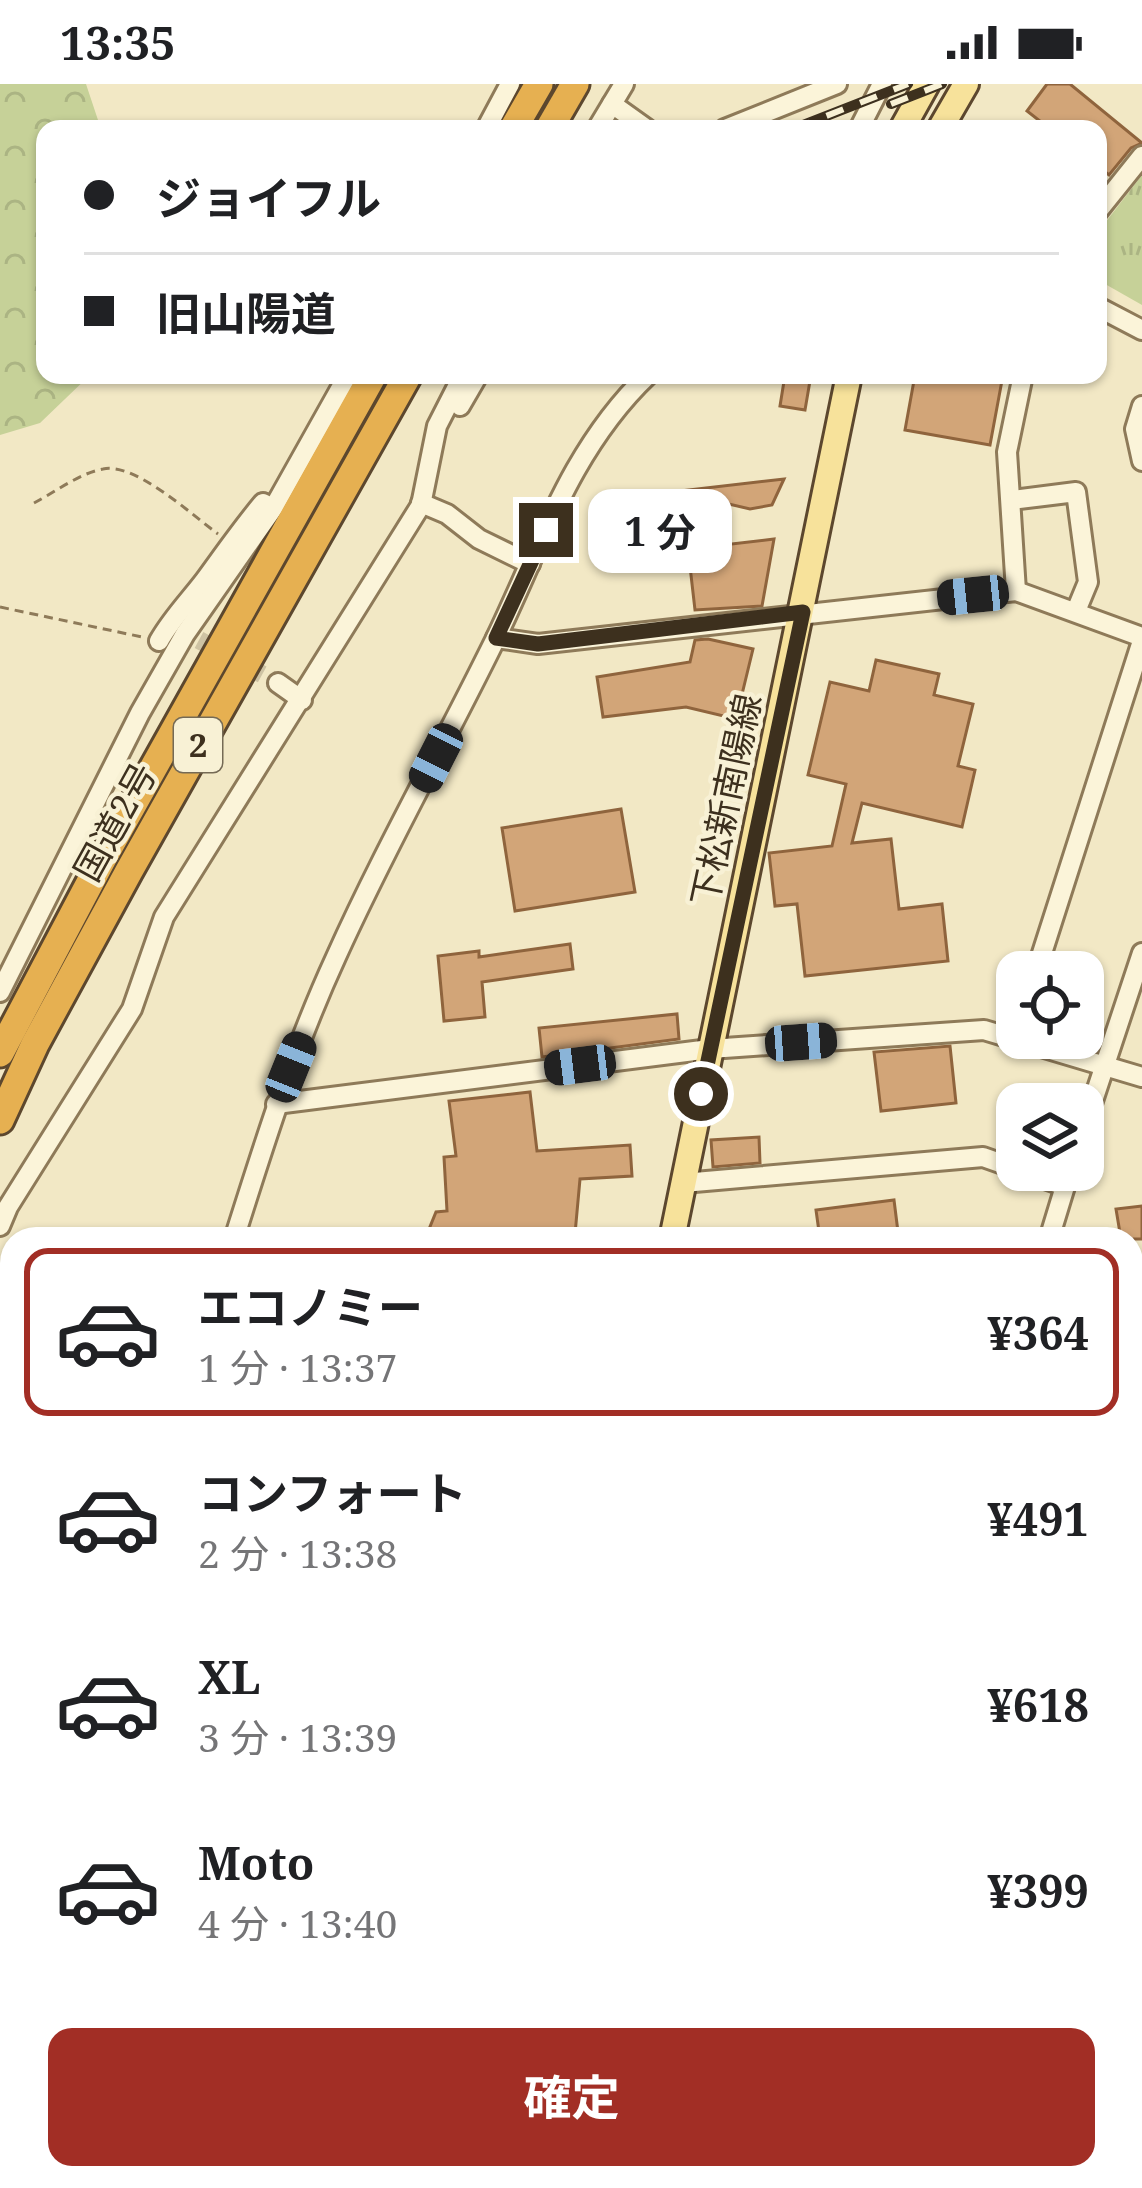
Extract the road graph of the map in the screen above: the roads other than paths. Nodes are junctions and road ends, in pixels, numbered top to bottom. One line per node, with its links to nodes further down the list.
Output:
1 (510, 84): 10 (street)
2 (539, 84): 11 (highway)
3 (574, 84): 12 (highway)
4 (624, 84): 9 (street)
5 (837, 84): 15 (street)
6 (927, 84): 17 (main road)
7 (966, 84): 18 (main road)
8 (878, 85): 16 (street)
9 (612, 104): 13 (street); 14 (street)
10 (491, 120)
11 (518, 120)
12 (554, 120)
13 (602, 120)
14 (634, 120)
15 (747, 120)
16 (863, 120)
17 (907, 120)
18 (945, 120)
19 (1142, 156): 20 (street)
20 (1107, 200)
21 (1107, 312): 22 (street)
22 (1142, 330)
23 (343, 384): 36 (street)
24 (369, 384): 47 (highway, 国道2号 / 2)
25 (403, 384): 48 (highway, 国道2号 / 2)
26 (458, 384): 32 (street)
27 (473, 384): 32 (street)
28 (639, 384): 37 (street)
29 (847, 384): 40 (main road, 下松新南陽線)
30 (1021, 384): 34 (street)
31 (1142, 406): 33 (street)
32 (437, 426): 35 (street)
33 (1142, 460)
34 (1012, 500): 38 (street); 39 (street)
35 (421, 503): 37 (street); 45 (street)
36 (274, 508): 43 (street); 46 (street)
37 (530, 564): 41 (street)
38 (1016, 591): 39 (street); 40 (street)
39 (1076, 611): 42 (street)
40 (803, 612): 41 (street); 53 (main road, 下松新南陽線)
41 (496, 638): 59 (street)
42 (1142, 639): 49 (street)
43 (159, 641)
44 (278, 683): 45 (street)
45 (302, 700): 64 (street)
46 (76, 843): 47 (street); 51 (street)
47 (103, 858): 48 (street); 54 (highway, 国道2号 / 2)
48 (129, 871): 60 (highway, 国道2号 / 2)
49 (1043, 951)
50 (1142, 953): 56 (street)
51 (0, 992)
52 (996, 1032): 53 (street)
53 (710, 1048): 59 (street); 62 (main road, 下松新南陽線)
54 (0, 1053)
55 (1085, 1059): 56 (street)
56 (1105, 1066): 57 (street); 58 (street)
57 (1142, 1077)
58 (1099, 1083)
59 (276, 1104): 65 (street)
60 (0, 1120)
61 (996, 1162): 62 (street)
62 (683, 1183): 66 (main road, 下松新南陽線)
63 (1063, 1191): 67 (street)
64 (0, 1226)
65 (238, 1227)
66 (674, 1227)
67 (1053, 1227)

